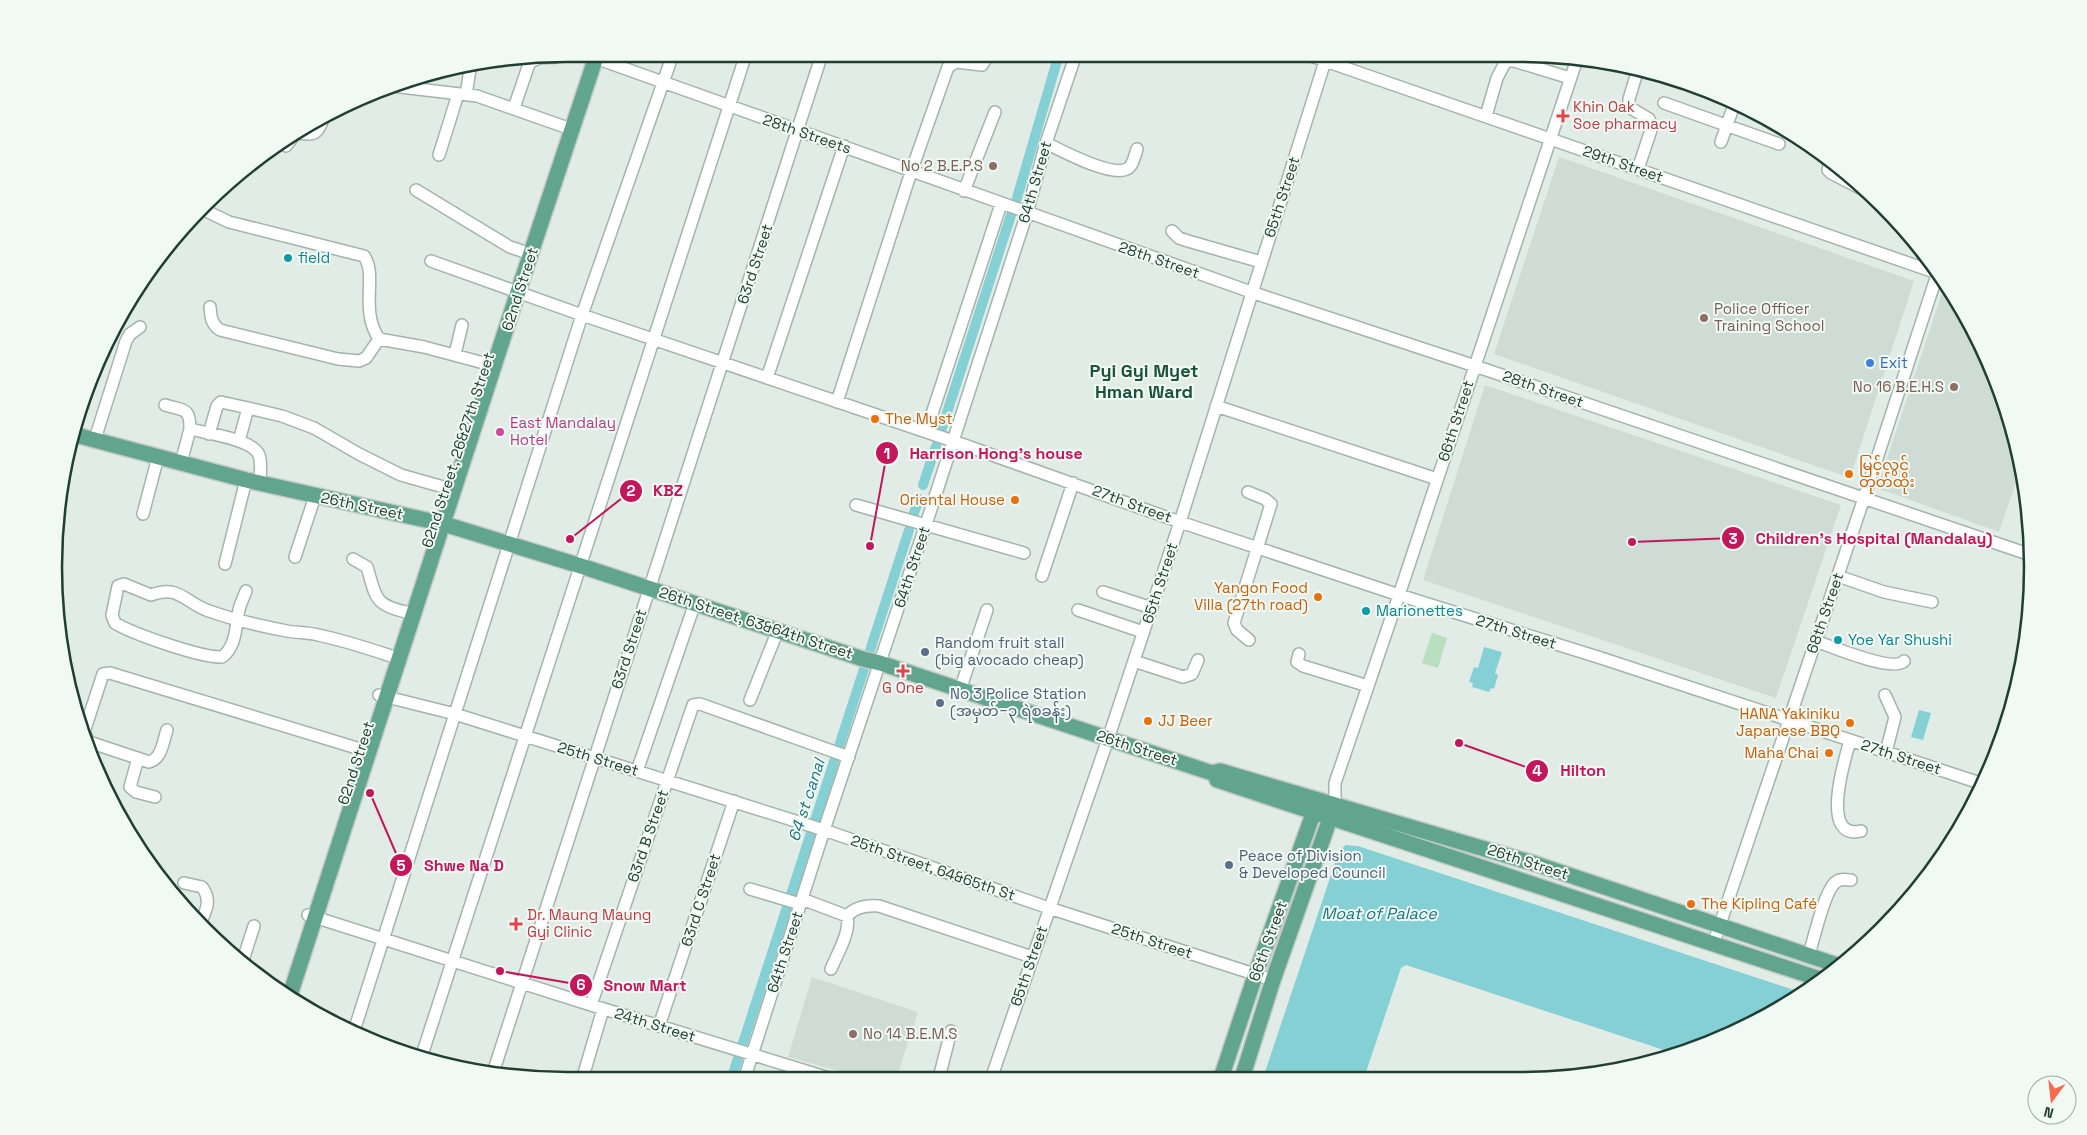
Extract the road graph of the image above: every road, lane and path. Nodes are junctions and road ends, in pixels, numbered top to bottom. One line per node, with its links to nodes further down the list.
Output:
1 (590, 62): 30 (main road, 62nd Street)
2 (610, 62): 19 (street, 28th Streets)
3 (670, 62): 19 (street)
4 (743, 62): 23 (street)
5 (820, 62): 31 (street, 63rd Street)
6 (956, 62): 42 (street)
7 (956, 62): 8 (street)
8 (985, 62)
9 (1073, 62): 35 (street, 64th Street)
10 (1325, 62): 51 (street, 65th Street)
11 (1337, 62): 27 (street, 29th Street)
12 (1505, 62): 27 (street)
13 (1517, 62): 18 (street)
14 (529, 64): 24 (street)
15 (1574, 66): 18 (street, 66th Street)
16 (468, 72): 21 (street)
17 (1636, 76): 41 (street)
18 (1570, 78): 33 (street, 66th Street)
19 (662, 83): 23 (street, 28th Streets); 57 (street)
20 (409, 88): 21 (street)
21 (462, 94): 24 (street); 39 (street)
22 (1664, 103): 28 (street)
23 (729, 106): 31 (street, 28th Streets); 60 (street)
24 (514, 108): 30 (street)
25 (1732, 110): 28 (street)
26 (995, 112): 45 (street)
27 (1486, 116): 33 (street, 29th Street)
28 (1726, 126): 34 (street); 36 (street)
29 (318, 128): 32 (street)
30 (567, 128): 49 (main road, 62nd Street)
31 (798, 132): 37 (street, 28th Streets); 63 (street, 63rd Street)
32 (308, 135)
33 (1550, 138): 41 (street, 29th Street); 65 (street, 66th Street)
34 (1721, 142)
35 (1046, 143): 38 (street); 46 (street, 64th Street)
36 (1779, 144)
37 (844, 146): 42 (street, 28th Streets); 66 (street)
38 (1137, 149)
39 (439, 155)
40 (1828, 168): 43 (street)
41 (1638, 169): 52 (street, 29th Street)
42 (911, 172): 45 (street, 28th Streets); 67 (street)
43 (1837, 176)
44 (416, 190): 49 (street)
45 (964, 191): 46 (street, 28th Streets)
46 (1014, 208): 55 (street, 28th Street); 72 (street); 75 (street, 64th Street)
47 (208, 212): 61 (street)
48 (1172, 231): 51 (street)
49 (528, 253): 54 (main road, 62nd Street)
50 (431, 261): 54 (street, 27th Street)
51 (1261, 262): 55 (street, 65th Street)
52 (1926, 268)
53 (1934, 280): 86 (street, 68th Street)
54 (514, 290): 57 (street, 27th Street); 64 (main road, 62nd Street)
55 (1252, 292): 65 (street, 28th Street); 69 (street, 65th Street)
56 (210, 307): 61 (street)
57 (582, 315): 60 (street, 27th Street); 92 (street)
58 (462, 324): 62 (street)
59 (140, 327): 76 (street)
60 (654, 339): 63 (street, 27th Street); 99 (street)
61 (379, 340): 62 (street)
62 (455, 354): 64 (street)
63 (723, 364): 66 (street, 27th Street); 102 (street, 63rd Street)
64 (490, 365): 83 (main road, 62nd Street)
65 (1475, 366): 80 (street, 66th Street); 86 (street, 28th Street)
66 (767, 378): 67 (street, 27th Street)
67 (837, 402): 72 (street, 27th Street)
68 (165, 405): 71 (street)
69 (1216, 406): 80 (street); 89 (street, 65th Street)
70 (248, 408): 73 (street); 77 (street); 83 (street)
71 (190, 429): 73 (street); 79 (street)
72 (926, 432): 75 (street, 27th Street)
73 (209, 434): 77 (street)
74 (80, 436): 76 (main road, 26th Street)
75 (945, 438): 82 (street, 27th Street); 91 (street, 64th Street)
76 (95, 439): 78 (main road, 26th Street)
77 (239, 441): 81 (street)
78 (158, 457): 79 (main road, 26th Street); 88 (street)
79 (181, 463): 81 (main road, 26th Street)
80 (1437, 479): 105 (street, 66th Street)
81 (253, 482): 85 (main road, 26th Street); 98 (street)
82 (1073, 484): 89 (street, 27th Street); 100 (street)
83 (450, 488): 90 (main road, 62nd Street)
84 (1248, 492): 93 (street)
85 (315, 496): 90 (main road, 26th Street); 96 (street)
86 (1864, 498): 95 (street, 28th Street); 101 (street, 68th Street)
87 (856, 505): 91 (street)
88 (143, 514)
89 (1180, 522): 93 (street, 27th Street); 108 (street, 65th Street)
90 (439, 523): 92 (main road, 26th Street); 111 (main road, 62nd Street, 26&27th Street); 126 (main road)
91 (917, 523): 94 (street); 120 (street, 64th Street)
92 (510, 545): 99 (main road, 26th Street); 128 (street)
93 (1257, 547): 105 (street, 27th Street); 115 (street)
94 (1024, 553)
95 (2024, 553)
96 (295, 557)
97 (353, 560): 111 (street)
98 (225, 564)
99 (580, 566): 102 (main road, 26th Street); 132 (street)
100 (1042, 576)
101 (1838, 576): 106 (street); 116 (street, 68th Street)
102 (649, 588): 107 (main road, 26th Street, 63&64th Street); 139 (street, 63rd Street)
103 (246, 591): 112 (street)
104 (1103, 592): 108 (street)
105 (1399, 595): 123 (street, 66th Street); 129 (street, 27th Street)
106 (1932, 602)
107 (695, 603): 113 (main road, 26th Street, 63&64th Street); 141 (street)
108 (1152, 608): 114 (street, 65th Street)
109 (987, 610): 124 (street)
110 (1078, 610): 114 (street)
111 (406, 612): 118 (main road, 62nd Street)
112 (238, 620): 112 (street); 118 (street)
113 (778, 630): 120 (main road, 26th Street, 63&64th Street); 127 (street)
114 (1143, 632): 121 (street, 65th Street)
115 (1249, 640)
116 (1816, 641): 122 (street); 129 (street, 68th Street)
117 (1299, 654): 123 (street)
118 (391, 656): 126 (main road, 62nd Street)
119 (1198, 660): 121 (street)
120 (871, 661): 124 (main road, 26th Street); 138 (street, 64th Street)
121 (1134, 661): 133 (street, 65th Street)
122 (1904, 662)
123 (1368, 686): 144 (street, 66th Street)
124 (960, 690): 133 (main road, 26th Street)
125 (1885, 695): 137 (street)
126 (383, 696): 128 (street, 25th Street); 136 (main road, 62nd Street)
127 (750, 700)
128 (455, 714): 132 (street, 25th Street); 161 (street)
129 (1788, 721): 134 (street, 27th Street); 160 (street, 68th Street)
130 (87, 723): 136 (street)
131 (167, 730): 140 (street)
132 (526, 738): 139 (street, 25th Street); 166 (street)
133 (1108, 739): 147 (main road, 26th Street); 155 (street, 65th Street)
134 (1850, 741): 137 (street, 27th Street); 150 (street)
135 (94, 744): 140 (street)
136 (366, 750): 156 (main road, 62nd Street)
137 (1886, 752): 143 (street, 27th Street)
138 (841, 754): 142 (street, 63rd B Street); 149 (street, 64th Street)
139 (595, 757): 141 (street, 25th Street); 172 (street, 63rd Street)
140 (138, 758): 145 (street)
141 (637, 770): 142 (street, 25th Street)
142 (667, 781): 146 (street, 25th Street); 175 (street, 63rd B Street)
143 (1976, 782)
144 (1335, 783): 147 (street, 66th Street); 148 (street, 66th Street)
145 (154, 797)
146 (734, 802): 149 (street, 25th Street); 178 (street, 63rd C Street)
147 (1316, 806): 148 (main road, 26th Street); 169 (main road, 66th Street)
148 (1333, 810): 160 (main road, 26th Street); 162 (main road, 26th Street); 171 (main road, 66th Street)
149 (817, 828): 154 (street, 64th Street); 155 (street, 25th Street, 64&65th St)
150 (1861, 831)
151 (1851, 880): 164 (street)
152 (184, 883): 158 (street)
153 (750, 889): 154 (street)
154 (796, 901): 157 (street); 181 (street, 64th Street)
155 (1049, 908): 165 (street, 65th Street); 169 (street, 25th Street)
156 (312, 916): 161 (street, 24th Street); 173 (main road); 174 (main road)
157 (847, 916): 165 (street); 168 (street)
158 (203, 917)
159 (254, 926): 163 (street)
160 (1719, 926): 162 (street, 68th Street); 164 (main road, 26th Street)
161 (383, 938): 166 (street, 24th Street); 177 (street)
162 (1713, 945): 170 (main road, 26th Street)
163 (245, 955)
164 (1809, 955): 167 (main road, 26th Street)
165 (1032, 957): 187 (street, 65th Street)
166 (453, 961): 172 (street, 24th Street); 180 (street)
167 (1833, 963)
168 (831, 969)
169 (1256, 973): 171 (street, 25th Street); 188 (main road, 66th Street)
170 (1814, 977)
171 (1273, 980): 189 (main road, 66th Street)
172 (521, 983): 175 (street, 24th Street); 182 (street, 63rd Street)
173 (286, 986)
174 (291, 990)
175 (591, 1006): 176 (street, 24th Street)
176 (602, 1009): 178 (street, 24th Street); 183 (street)
177 (356, 1025)
178 (659, 1026): 181 (street, 24th Street)
179 (951, 1031): 186 (street)
180 (423, 1051)
181 (746, 1053): 184 (street, 64th Street); 185 (street, 24th Street)
182 (495, 1067)
183 (584, 1072)
184 (745, 1072)
185 (809, 1072)
186 (941, 1072)
187 (993, 1072)
188 (1223, 1072)
189 (1244, 1072)

